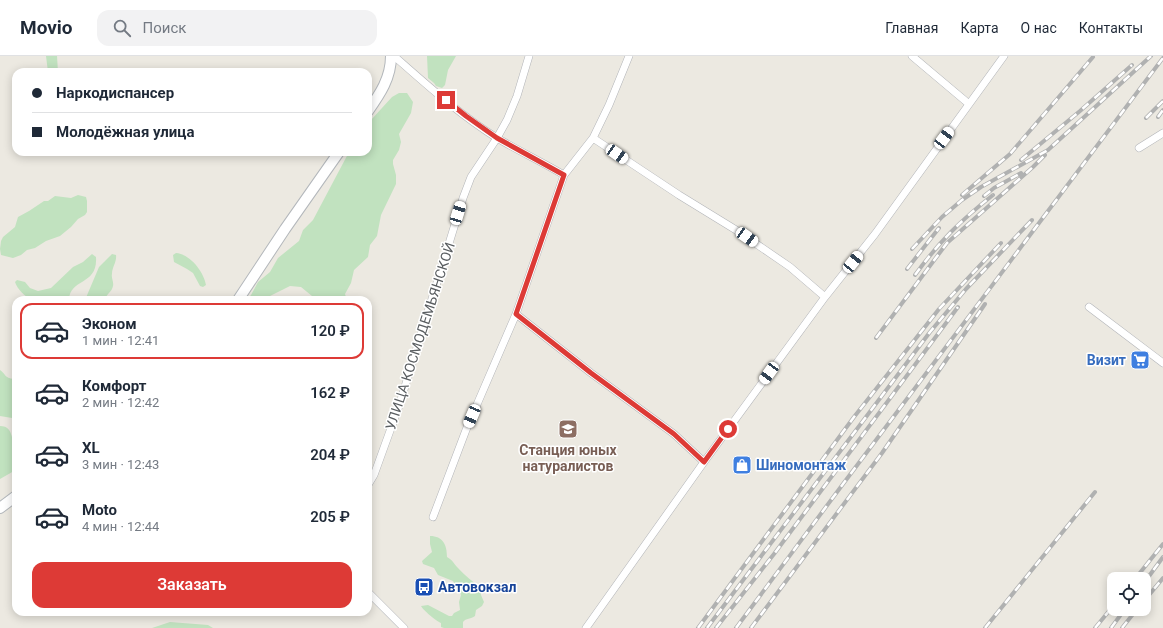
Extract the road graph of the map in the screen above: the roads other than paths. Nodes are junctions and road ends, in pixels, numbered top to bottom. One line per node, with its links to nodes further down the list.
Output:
1 (391, 56): 8 (street)
2 (394, 56): 10 (street)
3 (529, 56): 10 (street, УЛИЦА КОСМОДЕМЬЯНСКОЙ)
4 (629, 56): 11 (street)
5 (912, 56): 7 (street)
6 (1004, 56): 7 (street)
7 (969, 104): 16 (street)
8 (372, 105)
9 (1163, 133): 12 (street)
10 (497, 138): 14 (street); 21 (street, УЛИЦА КОСМОДЕМЬЯНСКОЙ)
11 (593, 138): 14 (street); 16 (street)
12 (1139, 148)
13 (336, 156): 15 (street)
14 (564, 175): 18 (street)
15 (241, 296)
16 (825, 297): 20 (street)
17 (1089, 307): 19 (street)
18 (516, 314): 20 (street); 24 (street)
19 (1163, 363)
20 (704, 462): 27 (street)
21 (372, 478)
22 (12, 499): 23 (street)
23 (0, 508)
24 (433, 518)
25 (372, 596): 26 (street)
26 (404, 628)
27 (586, 628)

